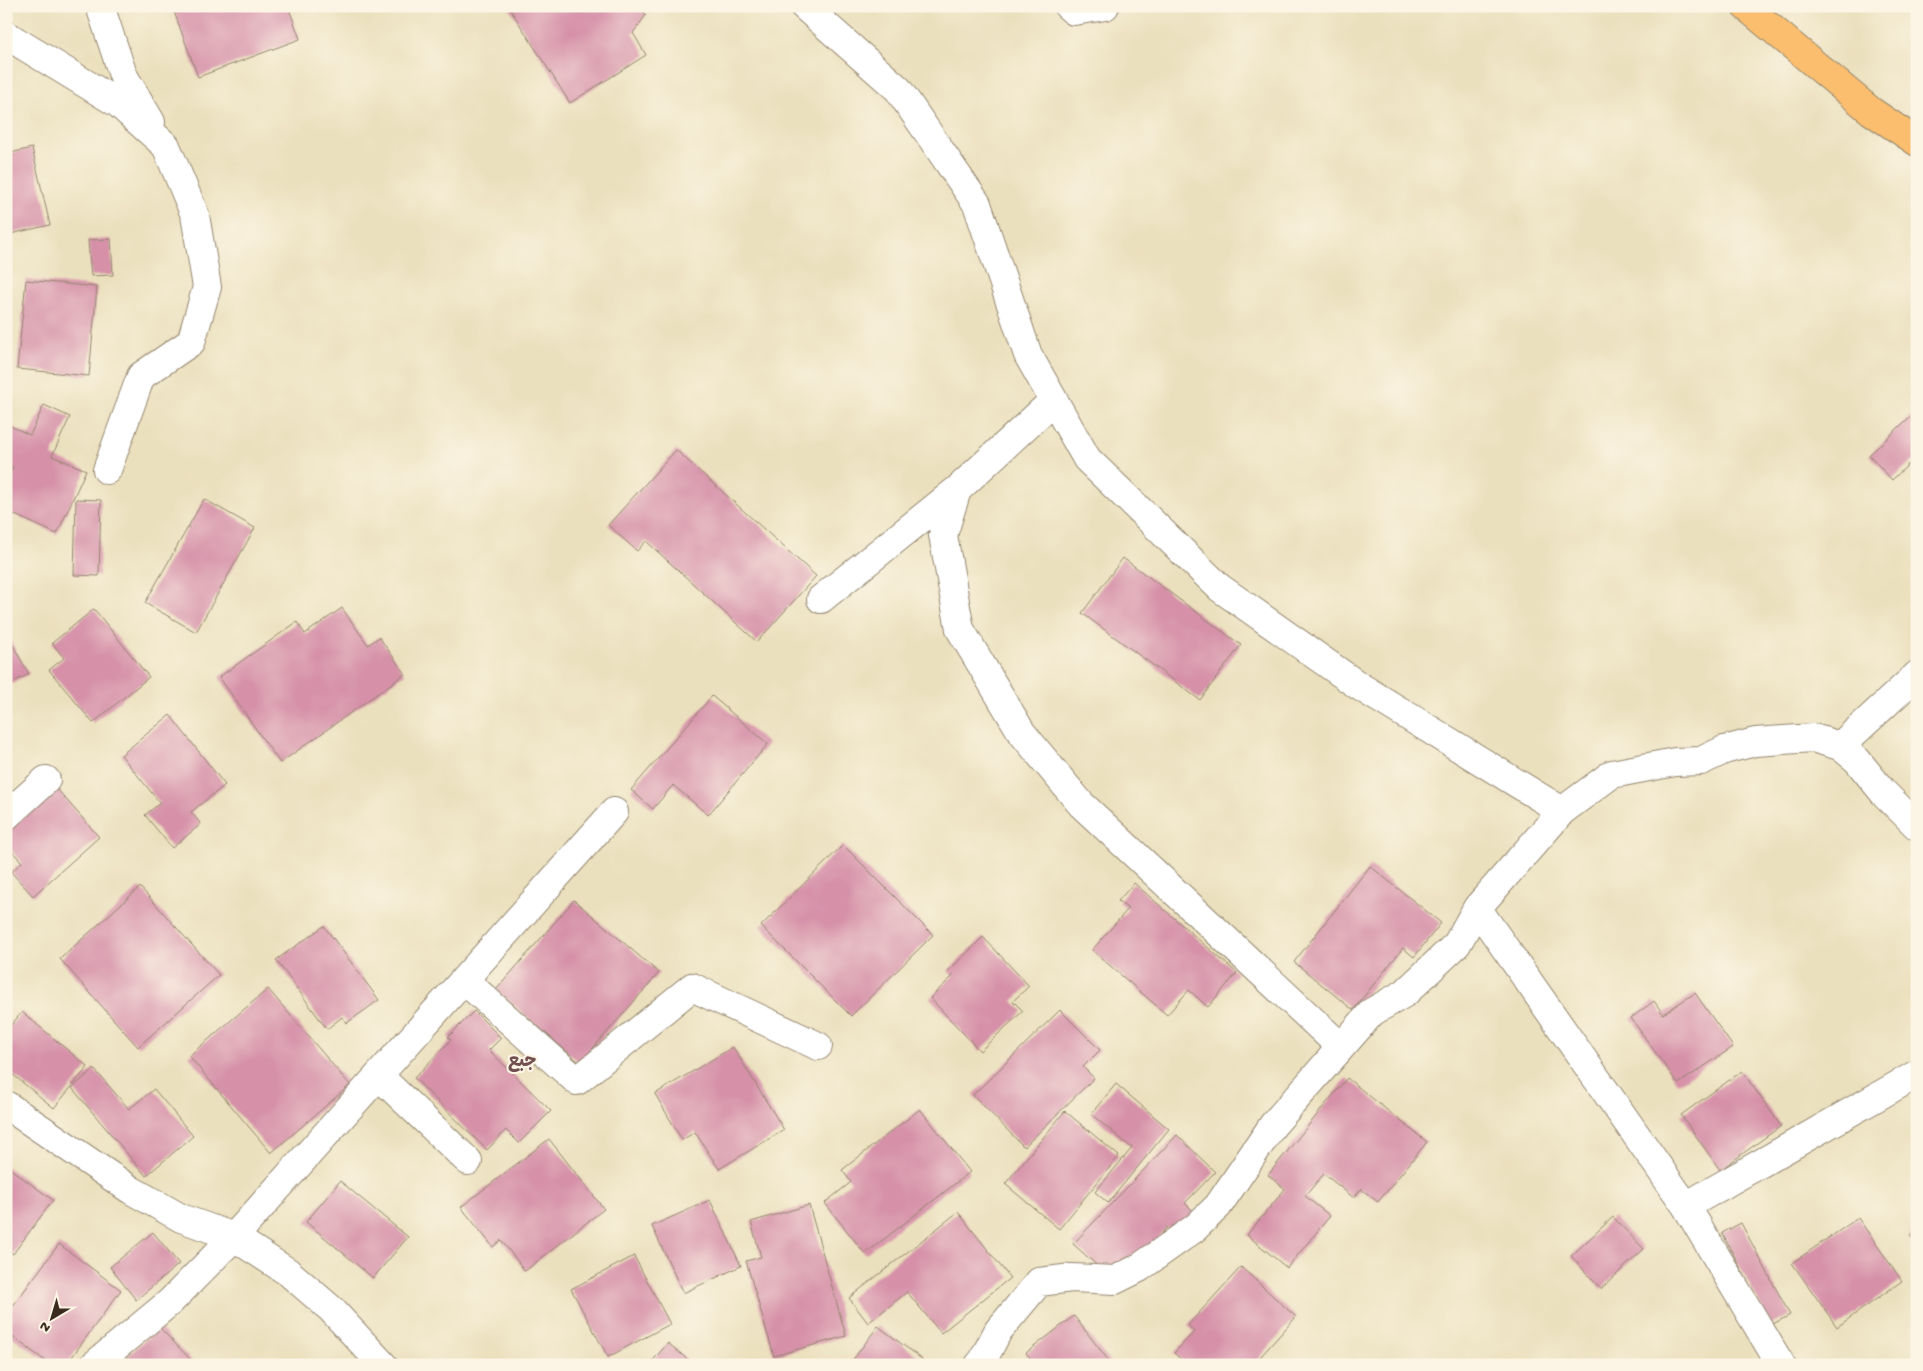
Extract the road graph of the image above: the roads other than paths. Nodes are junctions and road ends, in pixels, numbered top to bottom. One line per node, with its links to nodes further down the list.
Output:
1 (100, 6): 8 (street)
2 (804, 6): 9 (street)
3 (1068, 6): 4 (street)
4 (1105, 6)
5 (1745, 6): 7 (highway)
6 (6, 35): 8 (street)
7 (1917, 142)
8 (166, 146): 10 (street)
9 (1054, 400): 11 (street); 16 (street)
10 (107, 470)
11 (957, 490): 12 (street); 23 (street)
12 (821, 599)
13 (1917, 675): 14 (street)
14 (1840, 746): 16 (street); 19 (street)
15 (46, 780): 18 (street)
16 (1562, 811): 20 (street)
17 (614, 812): 21 (street)
18 (6, 816)
19 (1917, 826)
20 (1478, 908): 23 (street); 28 (street)
21 (464, 980): 22 (street); 25 (street)
22 (818, 1046)
23 (1341, 1047): 32 (street)
24 (1917, 1074): 28 (street)
25 (378, 1076): 27 (street); 29 (street)
26 (6, 1105): 29 (street)
27 (468, 1161)
28 (1686, 1206): 33 (street)
29 (234, 1237): 30 (street); 31 (street)
30 (94, 1365)
31 (383, 1365)
32 (979, 1365)
33 (1780, 1365)

